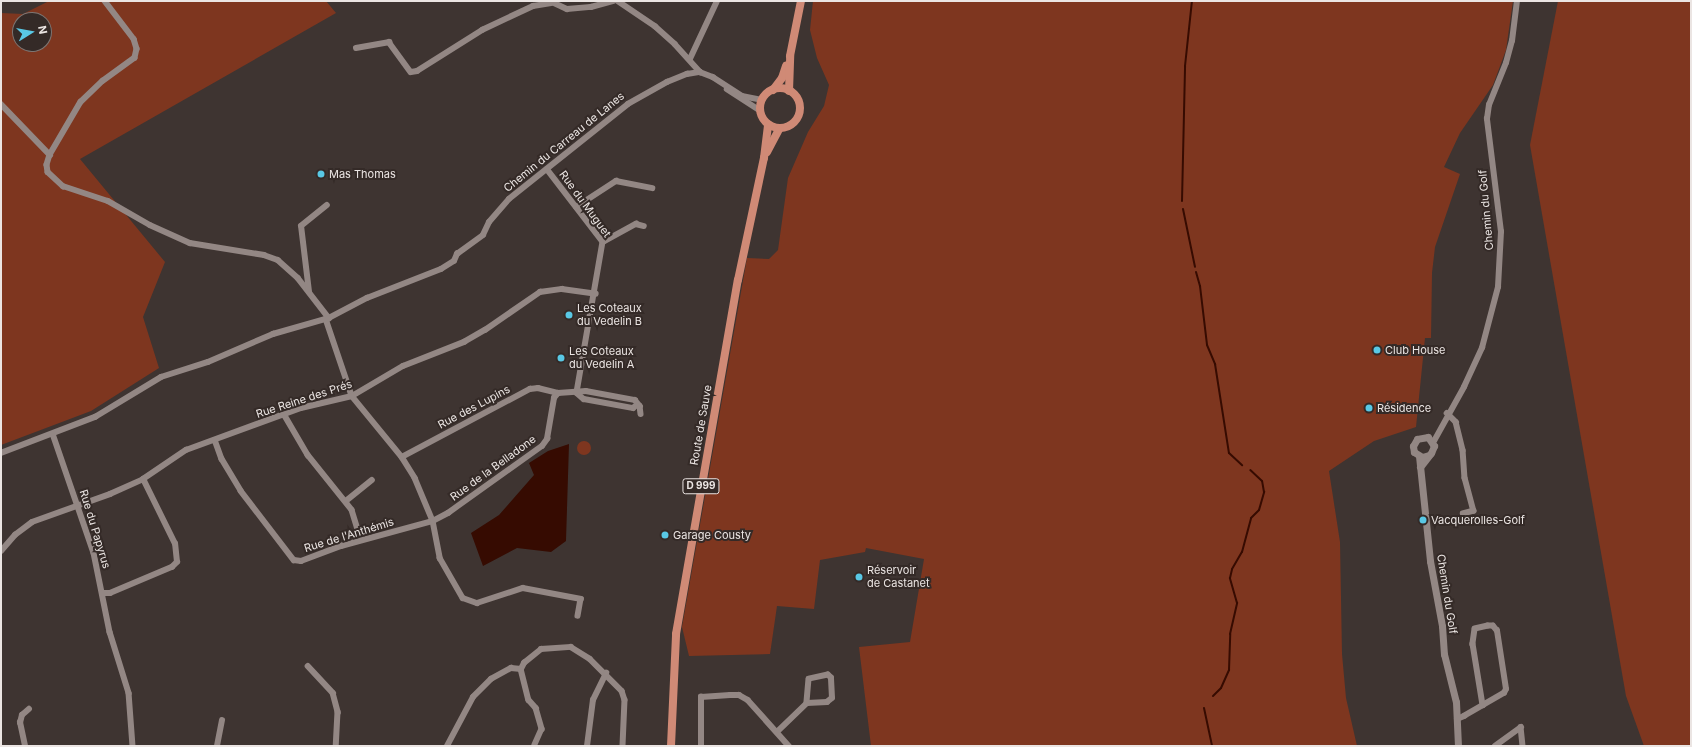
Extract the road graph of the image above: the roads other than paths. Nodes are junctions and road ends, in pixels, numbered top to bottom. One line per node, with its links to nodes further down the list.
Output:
1 (105, 1): 20 (street)
2 (613, 1): 7 (street)
3 (618, 1): 10 (street)
4 (717, 1): 10 (street)
5 (801, 1): 9 (main road)
6 (1517, 1): 34 (street, Chemin du Golf)
7 (550, 2): 8 (street)
8 (356, 48)
9 (790, 56): 13 (main road); 14 (main road)
10 (690, 59): 11 (street)
11 (700, 72): 12 (street); 22 (street, Chemin du Carreau de Lanes)
12 (721, 83): 15 (street); 17 (street)
13 (773, 90): 14 (main road); 15 (main road)
14 (789, 91): 19 (main road)
15 (762, 100): 17 (main road)
16 (1, 104): 20 (street)
17 (761, 111): 18 (main road)
18 (768, 124): 19 (main road); 21 (main road, Route de Sauve / D 999)
19 (780, 128): 21 (main road, Route de Sauve / D 999)
20 (50, 155): 28 (street)
21 (764, 158): 73 (main road, Route de Sauve / D 999)
22 (547, 168): 25 (street, Rue du Muguet); 30 (street, Chemin du Carreau de Lanes)
23 (652, 188): 25 (street)
24 (327, 205): 28 (street)
25 (576, 207): 27 (street, Rue du Muguet)
26 (644, 226): 27 (street)
27 (603, 242): 29 (street, Rue du Muguet)
28 (309, 292): 30 (street)
29 (596, 294): 32 (street, Rue du Muguet); 33 (street, Rue Reine des Prés)
30 (328, 319): 33 (street); 37 (street, Chemin du Carreau de Lanes)
31 (558, 393): 32 (street); 43 (street, Rue des Lupins); 50 (street, Rue de la Belladone)
32 (577, 393): 36 (street)
33 (352, 396): 35 (street, Rue Reine des Prés); 43 (street)
34 (1447, 413): 39 (street, Chemin du Golf); 49 (street)
35 (284, 414): 38 (street, Rue Reine des Prés); 47 (street)
36 (640, 414)
37 (53, 434): 40 (street, Chemin du Carreau de Lanes); 48 (street, Rue du Papyrus)
38 (215, 440): 45 (street, Rue Reine des Prés); 51 (street, Rue de l'Anthémis)
39 (1430, 440): 41 (street); 42 (street)
40 (1, 453)
41 (1429, 455): 42 (street); 44 (street)
42 (1419, 456): 44 (street, Chemin du Golf)
43 (402, 457): 50 (street)
44 (1420, 467): 61 (street, Chemin du Golf)
45 (143, 479): 48 (street, Rue Reine des Prés); 53 (street)
46 (372, 480): 47 (street)
47 (346, 501): 51 (street)
48 (78, 505): 52 (street, Rue Reine des Prés); 53 (street, Rue du Papyrus)
49 (1463, 514)
50 (433, 521): 51 (street, Rue de l'Anthémis); 54 (street)
51 (361, 540)
52 (1, 551)
53 (102, 593): 67 (street, Rue du Papyrus)
54 (578, 616)
55 (308, 666): 69 (street)
56 (521, 669): 57 (street); 64 (street); 70 (street)
57 (606, 673): 71 (street); 72 (street)
58 (808, 703): 58 (street); 63 (street)
59 (1483, 705): 59 (street); 61 (street)
60 (29, 709): 66 (street)
61 (1457, 719): 76 (street, Chemin du Golf)
62 (222, 720): 68 (street)
63 (777, 732): 74 (street); 75 (street)
64 (535, 745)
65 (1523, 745): 77 (street)
66 (25, 746)
67 (133, 746)
68 (217, 746)
69 (336, 746)
70 (447, 746)
71 (587, 746)
72 (623, 746)
73 (672, 746)
74 (701, 746)
75 (789, 746)
76 (1458, 746)
77 (1495, 746)

